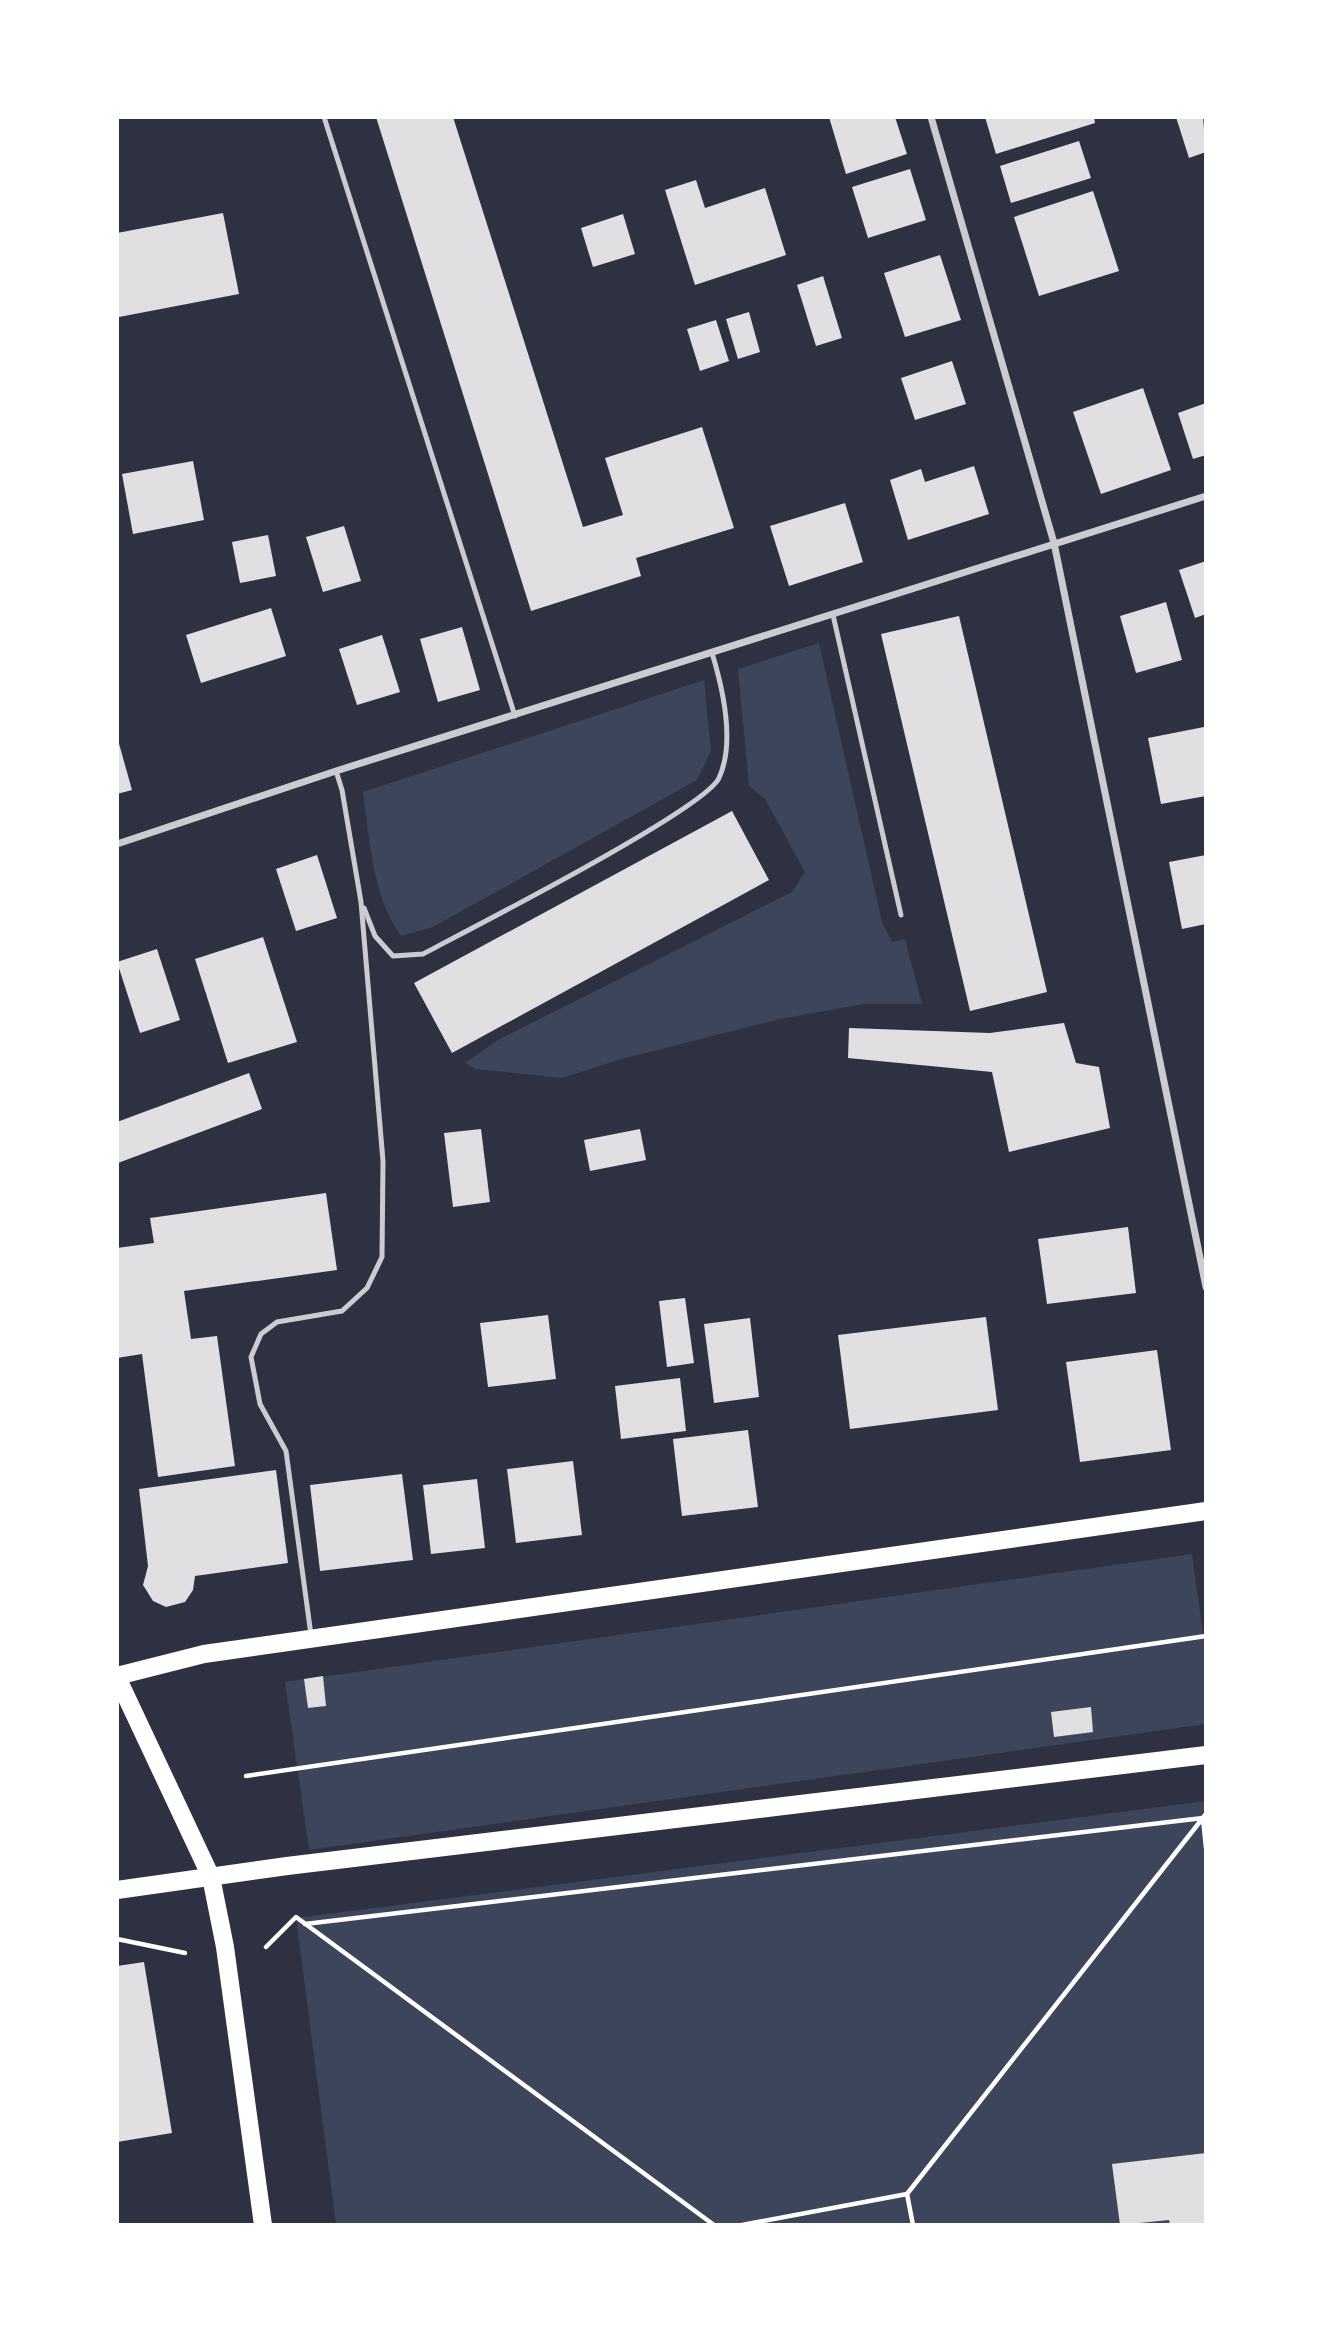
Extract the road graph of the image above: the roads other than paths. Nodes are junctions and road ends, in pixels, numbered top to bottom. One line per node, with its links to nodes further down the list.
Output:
1 (324, 117): 7 (lane)
2 (931, 117): 4 (street)
3 (1206, 496): 4 (street)
4 (1054, 543): 5 (street); 12 (street)
5 (833, 615): 6 (street); 11 (lane)
6 (712, 653): 7 (street); 10 (lane)
7 (515, 716): 8 (street)
8 (336, 771): 9 (street); 10 (lane)
9 (117, 844)
10 (361, 902): 14 (lane)
11 (901, 915)
12 (1206, 1287)
13 (1206, 1511): 14 (main road)
14 (311, 1638): 15 (main road)
15 (117, 1677): 17 (main road)
16 (1206, 1755): 17 (main road)
17 (211, 1877): 18 (main road); 19 (main road)
18 (117, 1890)
19 (263, 2225)

